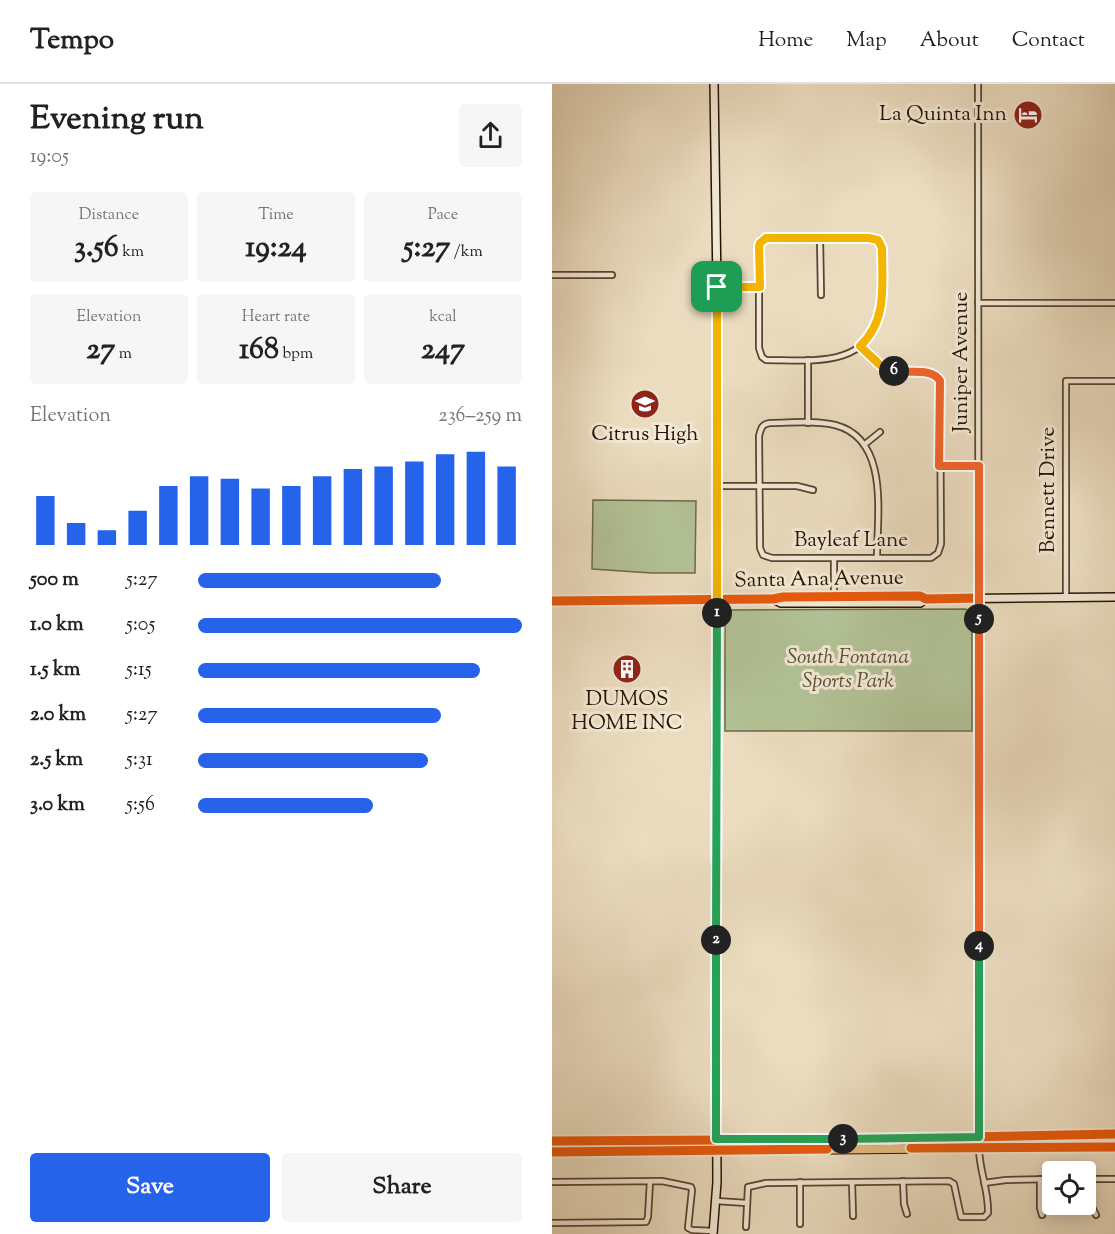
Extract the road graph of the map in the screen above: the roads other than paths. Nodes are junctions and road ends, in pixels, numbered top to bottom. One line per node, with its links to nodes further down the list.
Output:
1 (714, 84): 6 (street)
2 (978, 84): 9 (street, Juniper Avenue)
3 (820, 238): 7 (street); 8 (street); 11 (street)
4 (552, 275): 5 (street)
5 (612, 275)
6 (717, 287): 7 (street); 19 (street)
7 (760, 287): 12 (street)
8 (821, 295)
9 (978, 303): 10 (street); 18 (street, Juniper Avenue)
10 (1115, 303)
11 (860, 346): 12 (street); 17 (street)
12 (808, 360): 14 (street)
13 (1115, 381): 26 (street, Bennett Drive)
14 (808, 423): 16 (street); 20 (street)
15 (880, 432): 16 (street)
16 (864, 445): 23 (street)
17 (939, 466): 18 (street); 23 (street, Bayleaf Lane)
18 (979, 466): 25 (street, Juniper Avenue)
19 (717, 486): 20 (street); 29 (street)
20 (759, 486): 21 (street); 22 (street, Bayleaf Lane)
21 (813, 490)
22 (834, 558): 23 (street, Bayleaf Lane); 24 (street)
23 (877, 558)
24 (834, 596): 28 (street, Santa Ana Avenue); 30 (street, Santa Ana Avenue)
25 (979, 598): 26 (street, Santa Ana Avenue); 28 (street, Santa Ana Avenue); 33 (street, Juniper Avenue)
26 (1066, 598): 27 (street, Santa Ana Avenue)
27 (1113, 598)
28 (926, 599): 30 (street, Santa Ana Avenue)
29 (718, 600): 30 (street, Santa Ana Avenue); 31 (street, Santa Ana Avenue); 34 (street)
30 (773, 600)
31 (552, 601)
32 (1115, 1134): 33 (main road)
33 (979, 1137): 34 (main road); 37 (street, Juniper Avenue)
34 (716, 1139): 35 (main road); 38 (street)
35 (552, 1141)
36 (1115, 1147): 37 (main road)
37 (979, 1148): 38 (main road); 48 (street, Juniper Avenue)
38 (716, 1150): 39 (main road); 49 (street)
39 (552, 1152)
40 (1040, 1179): 48 (street); 52 (street)
41 (1096, 1179): 42 (street)
42 (1115, 1179)
43 (650, 1181): 45 (street); 54 (street); 57 (street)
44 (903, 1181): 47 (street); 48 (street, Juniper Avenue); 51 (street)
45 (552, 1182)
46 (800, 1182): 47 (street); 50 (street); 55 (street)
47 (852, 1182): 53 (street)
48 (984, 1183)
49 (716, 1201): 50 (street); 57 (street)
50 (747, 1203): 56 (street)
51 (907, 1214)
52 (1042, 1215)
53 (854, 1216)
54 (552, 1223)
55 (800, 1224)
56 (746, 1227)
57 (713, 1233)

